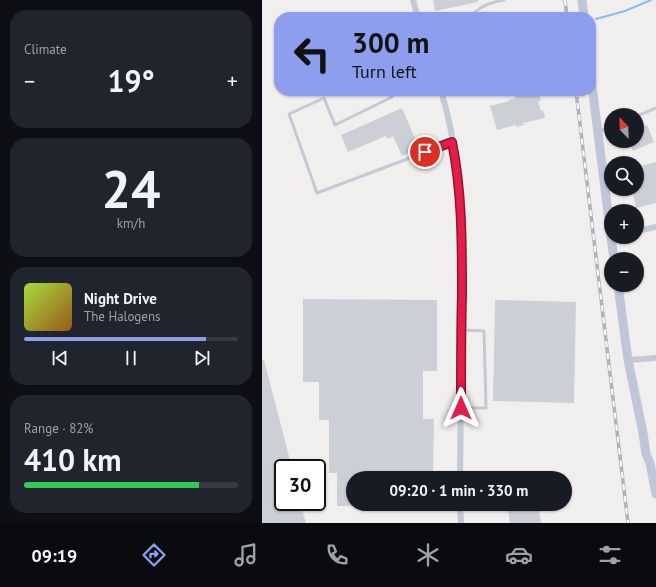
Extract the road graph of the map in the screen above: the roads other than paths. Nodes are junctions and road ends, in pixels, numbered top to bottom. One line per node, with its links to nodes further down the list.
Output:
1 (412, 0): 4 (street)
2 (504, 0): 5 (lane)
3 (582, 0): 6 (main road)
4 (416, 12)
5 (474, 12)
6 (583, 12)
7 (393, 96): 14 (lane)
8 (442, 96): 14 (street)
9 (593, 96): 13 (main road)
10 (656, 108): 11 (lane)
11 (644, 113)
12 (604, 129): 13 (lane)
13 (597, 132): 15 (main road)
14 (452, 142): 19 (street)
15 (607, 204)
16 (656, 227): 17 (street)
17 (644, 230)
18 (619, 292): 21 (main road)
19 (462, 330): 22 (street); 22 (lane)
20 (656, 358): 21 (street)
21 (628, 360): 24 (main road)
22 (461, 408): 23 (street)
23 (460, 471)
24 (656, 494)
25 (460, 511): 26 (street)
26 (461, 523)

